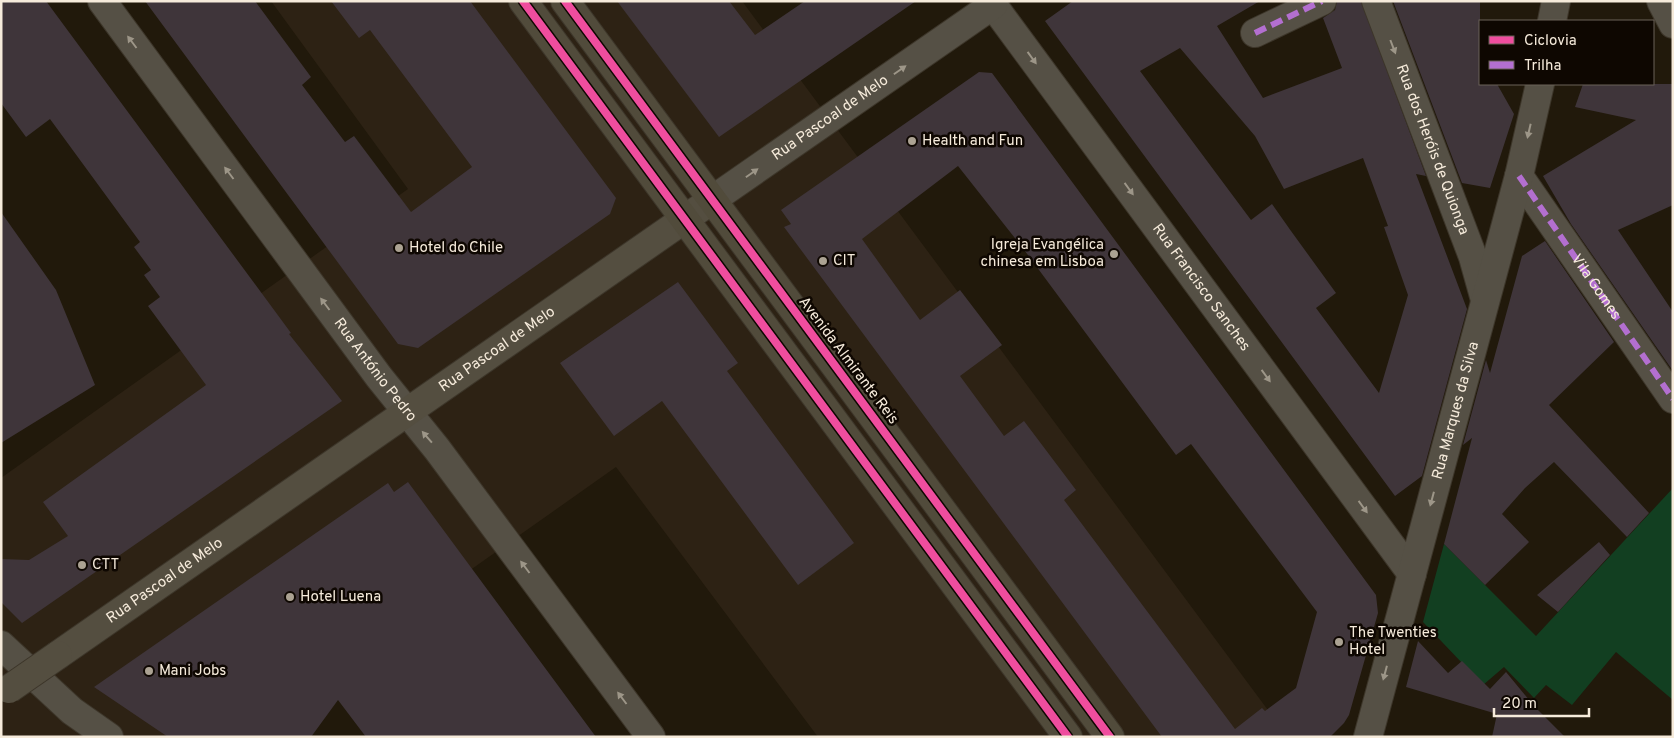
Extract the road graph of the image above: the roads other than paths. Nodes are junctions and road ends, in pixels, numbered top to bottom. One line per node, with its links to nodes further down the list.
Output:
1 (102, 1): 18 (street, Rua António Pedro, one-way to 1)
2 (523, 1): 15 (main road)
3 (565, 1): 14 (main road, Avenida Almirante Reis)
4 (1322, 1): 11 (street)
5 (1376, 1): 16 (street, Rua dos Heróis de Quionga, one-way to 16)
6 (1556, 1): 9 (street)
7 (1661, 1): 10 (street)
8 (996, 8): 14 (street, Rua Pascoal de Melo, one-way to 8); 19 (street, Rua Francisco Sanches, one-way to 19)
9 (1552, 20)
10 (1673, 24)
11 (1255, 33)
12 (1540, 85): 13 (street, Rua Marques da Silva, one-way to 13)
13 (1519, 176): 16 (street, Rua Marques da Silva); 17 (street, Vila Gomes)
14 (712, 200): 15 (street, Rua Pascoal de Melo); 25 (main road, Avenida Almirante Reis)
15 (685, 220): 18 (street, Rua Pascoal de Melo); 24 (main road)
16 (1485, 300): 19 (street, Rua Marques da Silva, one-way to 19)
17 (1673, 400)
18 (407, 413): 21 (street, Rua Pascoal de Melo, bridge); 23 (street, Rua António Pedro, one-way to 18)
19 (1412, 574): 26 (street, Rua Marques da Silva, one-way to 26)
20 (1, 645): 22 (street)
21 (5, 692)
22 (109, 737)
23 (650, 737)
24 (1068, 737)
25 (1110, 737)
26 (1368, 737)

